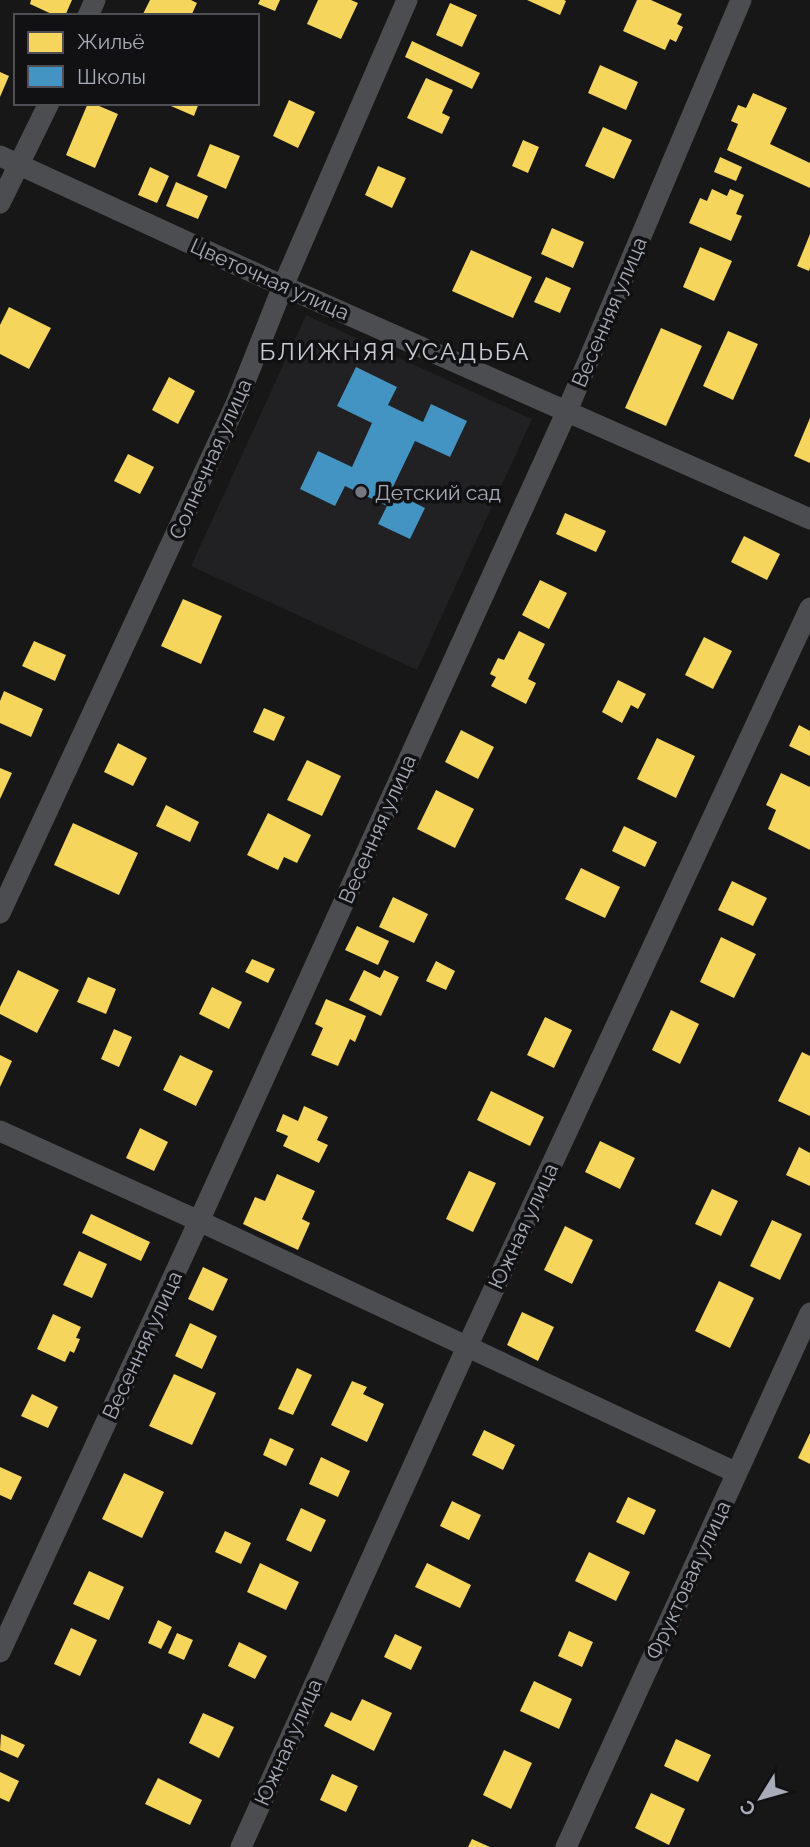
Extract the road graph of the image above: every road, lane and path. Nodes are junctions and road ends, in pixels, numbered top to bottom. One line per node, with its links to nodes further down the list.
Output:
1 (407, 0): 6 (street, Солнечная улица)
2 (741, 0): 7 (street, Весенняя улица)
3 (48, 105): 4 (street)
4 (9, 160): 5 (street); 6 (street, Цветочная улица)
5 (0, 203)
6 (283, 286): 7 (street, Цветочная улица); 10 (street, Солнечная улица)
7 (567, 411): 8 (street, Цветочная улица); 12 (street, Весенняя улица)
8 (810, 519)
9 (810, 608): 14 (street, Южная улица)
10 (0, 913)
11 (0, 1131): 12 (street)
12 (199, 1221): 14 (street); 16 (street, Весенняя улица)
13 (810, 1313): 15 (street, Фруктовая улица)
14 (467, 1347): 15 (street); 17 (street, Южная улица)
15 (737, 1473): 18 (street, Фруктовая улица)
16 (0, 1652)
17 (241, 1847)
18 (566, 1847)

